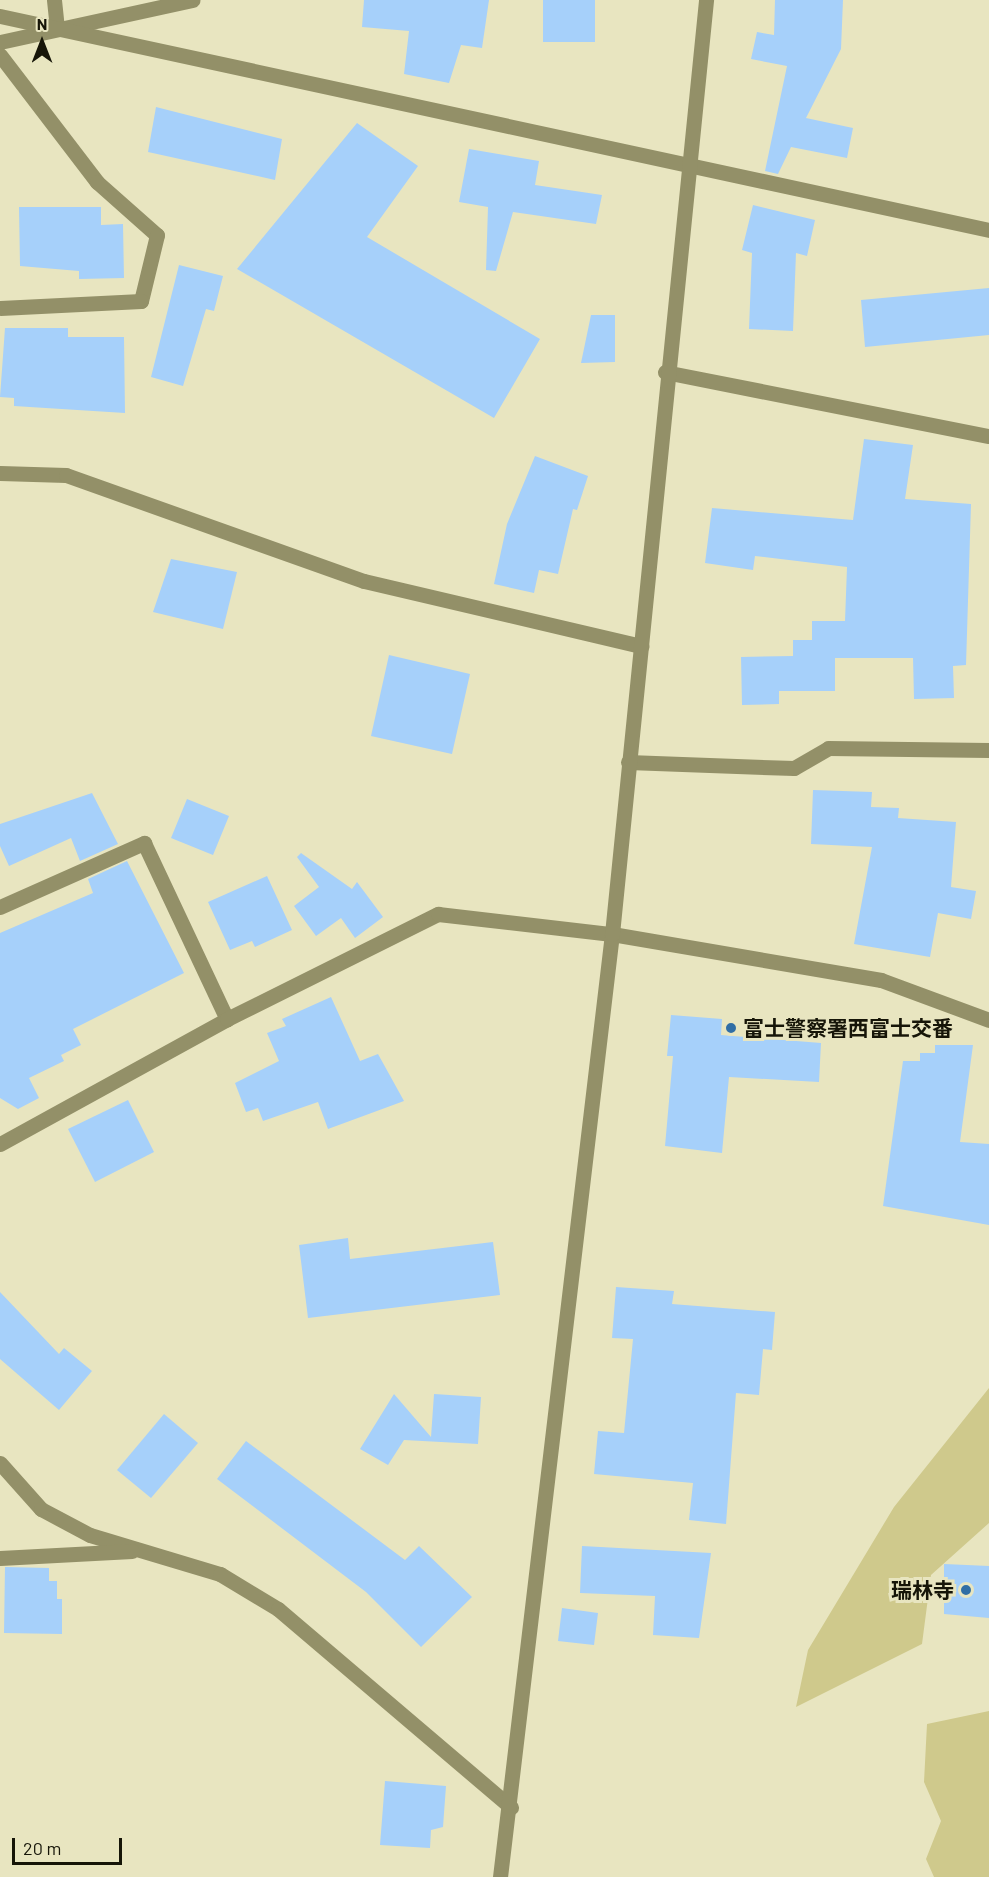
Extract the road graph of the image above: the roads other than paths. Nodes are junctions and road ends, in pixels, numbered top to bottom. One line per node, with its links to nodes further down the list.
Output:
1 (54, 0): 5 (street)
2 (192, 0): 5 (street)
3 (706, 0): 8 (street)
4 (0, 16): 5 (street)
5 (57, 28): 6 (street); 8 (street)
6 (0, 42)
7 (0, 55): 10 (street)
8 (693, 166): 9 (street); 11 (street)
9 (989, 230)
10 (0, 308)
11 (665, 372): 12 (street); 14 (street)
12 (989, 436)
13 (0, 473): 14 (street)
14 (640, 646): 16 (street)
15 (989, 750): 16 (street)
16 (627, 762): 18 (street)
17 (0, 907): 19 (street)
18 (612, 934): 19 (street); 20 (street); 25 (street)
19 (227, 1018): 21 (street)
20 (989, 1020)
21 (4, 1136)
22 (0, 1463): 23 (street)
23 (143, 1550): 24 (street); 25 (street)
24 (0, 1558)
25 (511, 1807): 26 (street)
26 (500, 1877)

